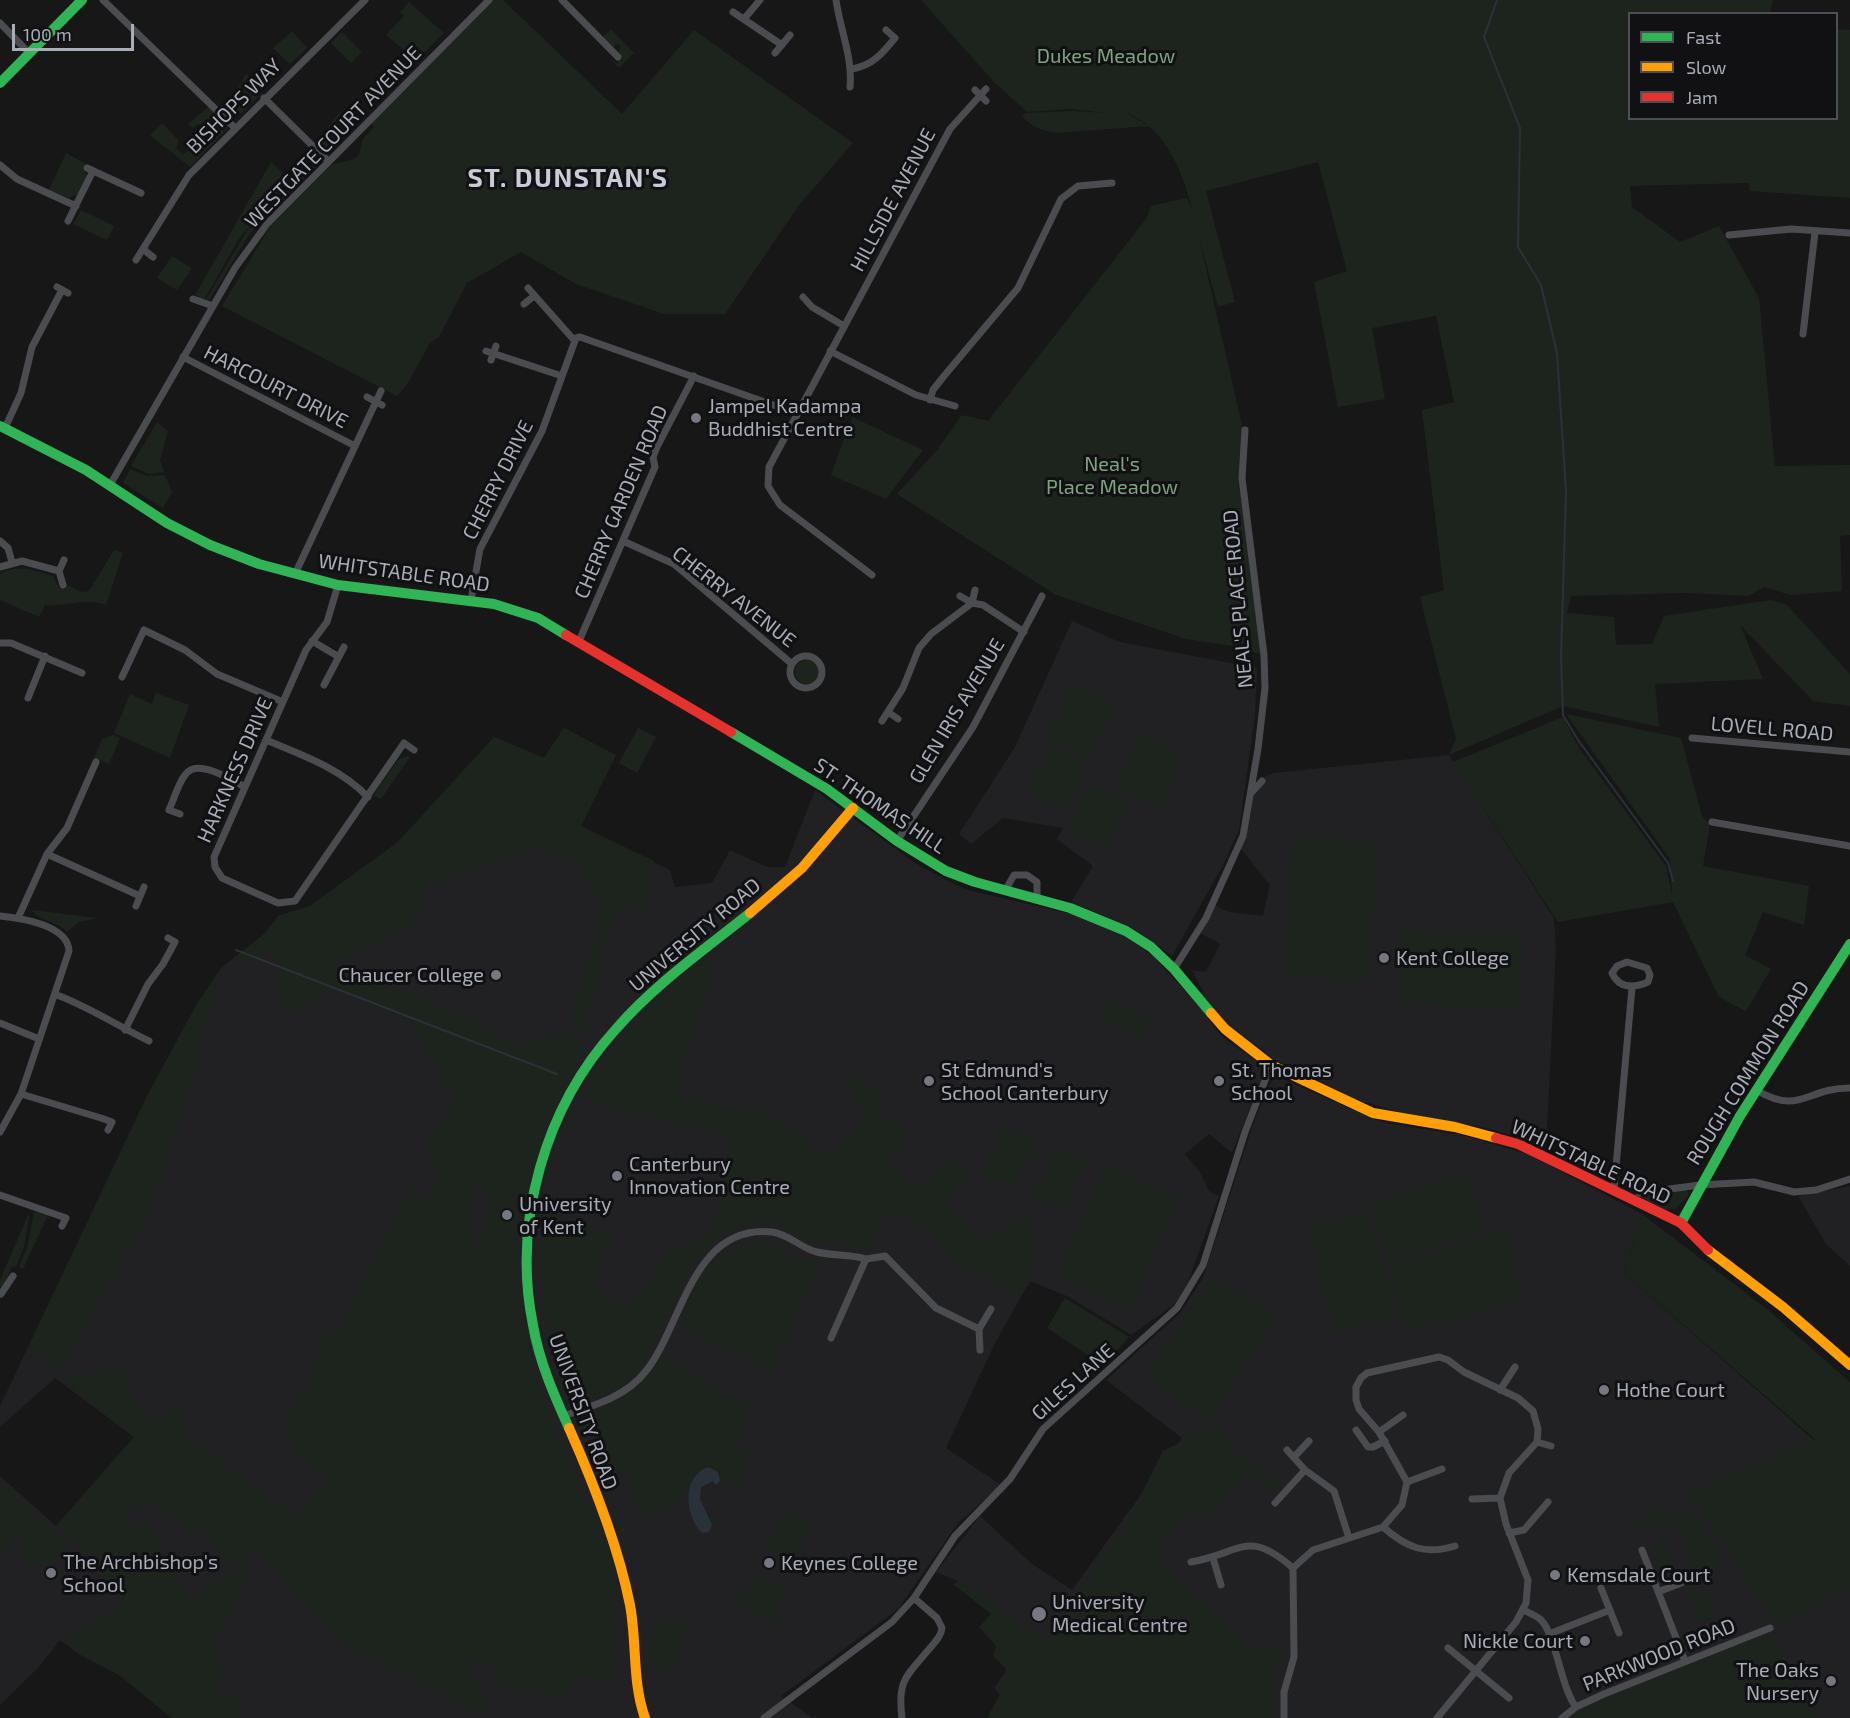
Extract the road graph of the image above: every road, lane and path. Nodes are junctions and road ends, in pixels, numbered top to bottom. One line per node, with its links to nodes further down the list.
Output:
1 (82, 0): 15 (main road)
2 (103, 0): 22 (street)
3 (365, 0): 20 (street, BISHOPS WAY)
4 (489, 0): 23 (street, WESTGATE COURT AVENUE)
5 (562, 0): 14 (street)
6 (760, 0): 9 (street)
7 (836, 0): 17 (street)
8 (733, 12): 9 (street)
9 (744, 19): 13 (street)
10 (0, 23): 15 (street)
11 (886, 30): 17 (street)
12 (790, 35): 13 (street)
13 (782, 45): 16 (street)
14 (617, 52)
15 (29, 53): 18 (main road)
16 (775, 53)
17 (852, 69): 19 (street)
18 (0, 83)
19 (850, 87)
20 (264, 98): 22 (street, BISHOPS WAY); 23 (street)
21 (986, 102): 42 (street, HILLSIDE AVENUE)
22 (235, 128): 32 (street, BISHOPS WAY)
23 (327, 160): 41 (street, WESTGATE COURT AVENUE)
24 (0, 165): 27 (street)
25 (1112, 183): 53 (street)
26 (141, 193): 27 (street)
27 (75, 206): 28 (street)
28 (68, 221)
29 (1815, 232): 30 (street); 31 (street); 44 (street)
30 (1850, 233)
31 (1730, 235)
32 (144, 250): 33 (street); 34 (street, BISHOPS WAY)
33 (153, 257)
34 (136, 260)
35 (528, 288): 37 (street)
36 (62, 290): 57 (street)
37 (534, 296): 40 (street); 45 (street)
38 (803, 297): 42 (street)
39 (193, 299): 41 (street)
40 (524, 304)
41 (213, 306): 48 (street, WESTGATE COURT AVENUE)
42 (844, 326): 47 (street, HILLSIDE AVENUE)
43 (579, 328): 45 (street, CHERRY DRIVE)
44 (1803, 334)
45 (576, 339): 49 (street, CHERRY DRIVE); 50 (street)
46 (496, 345): 49 (street)
47 (830, 351): 53 (street); 56 (street, HILLSIDE AVENUE)
48 (183, 357): 59 (street, HARCOURT DRIVE); 60 (street, WESTGATE COURT AVENUE)
49 (562, 376): 76 (street, CHERRY DRIVE)
50 (694, 376): 56 (street); 62 (street, CHERRY GARDEN ROAD)
51 (381, 391): 54 (street)
52 (367, 397): 54 (street)
53 (930, 400): 55 (street)
54 (379, 403): 59 (street)
55 (955, 406)
56 (796, 413): 66 (street, HILLSIDE AVENUE)
57 (2, 427): 60 (main road, WHITSTABLE ROAD)
58 (1245, 430): 102 (street, NEAL'S PLACE ROAD)
59 (355, 446): 69 (street)
60 (110, 485): 69 (main road, WHITSTABLE ROAD)
61 (0, 541): 65 (street)
62 (623, 541): 80 (street, CHERRY GARDEN ROAD); 85 (street, CHERRY AVENUE)
63 (862, 558): 66 (street)
64 (64, 560): 68 (street)
65 (12, 562): 67 (street); 68 (street)
66 (859, 565): 70 (street)
67 (0, 567)
68 (59, 571): 71 (street)
69 (295, 574): 72 (main road, WHITSTABLE ROAD)
70 (872, 575)
71 (63, 585)
72 (338, 585): 76 (main road, WHITSTABLE ROAD); 79 (street, HARKNESS DRIVE)
73 (975, 590): 77 (street)
74 (960, 596): 77 (street)
75 (1042, 596): 78 (street, GLEN IRIS AVENUE)
76 (471, 600): 80 (main road, WHITSTABLE ROAD)
77 (972, 603): 78 (street); 91 (street)
78 (1024, 632): 106 (street, GLEN IRIS AVENUE)
79 (312, 641): 84 (street); 90 (street, HARKNESS DRIVE)
80 (579, 641): 103 (main road, ST. THOMAS HILL)
81 (0, 643): 83 (street)
82 (344, 647): 84 (street)
83 (45, 656): 86 (street); 89 (street)
84 (339, 657): 88 (street)
85 (792, 664): 85 (street, CHERRY AVENUE)
86 (82, 673)
87 (122, 677): 90 (street)
88 (324, 685)
89 (28, 698)
90 (282, 702): 95 (street, HARKNESS DRIVE)
91 (888, 712): 92 (street); 93 (street)
92 (898, 718)
93 (882, 721)
94 (1692, 738): 97 (street, LOVELL ROAD)
95 (266, 740): 100 (street, HARKNESS DRIVE); 101 (street)
96 (414, 750): 101 (street, HARKNESS DRIVE)
97 (1850, 752)
98 (96, 762): 108 (street)
99 (1262, 781): 102 (street, NEAL'S PLACE ROAD)
100 (245, 787): 101 (street, HARKNESS DRIVE); 104 (street)
101 (368, 797)
102 (1248, 800): 118 (street, NEAL'S PLACE ROAD)
103 (852, 808): 106 (main road, ST. THOMAS HILL); 149 (main road, UNIVERSITY ROAD)
104 (180, 814)
105 (1712, 822): 107 (street)
106 (897, 841): 110 (main road, ST. THOMAS HILL)
107 (1850, 846)
108 (47, 854): 111 (street); 115 (street)
109 (144, 887): 111 (street)
110 (1005, 891): 112 (main road, ST. THOMAS HILL); 112 (street)
111 (141, 896): 113 (street)
112 (1037, 899): 118 (main road, ST. THOMAS HILL)
113 (136, 906)
114 (0, 916): 115 (street)
115 (18, 918): 120 (street)
116 (168, 938): 122 (street)
117 (1850, 944): 127 (main road, ROUGH COMMON ROAD)
118 (1174, 969): 125 (main road, WHITSTABLE ROAD)
119 (1632, 988): 119 (street); 133 (street)
120 (57, 995): 122 (street); 123 (street)
121 (0, 1023): 123 (street)
122 (126, 1030): 124 (street)
123 (39, 1039): 128 (street)
124 (149, 1041)
125 (1271, 1065): 133 (main road, WHITSTABLE ROAD); 177 (street, GILES LANE)
126 (1850, 1088): 127 (street)
127 (1756, 1090): 132 (main road, ROUGH COMMON ROAD)
128 (21, 1094): 129 (street); 130 (street)
129 (108, 1130)
130 (0, 1132)
131 (1850, 1179): 132 (street)
132 (1700, 1185): 134 (street); 136 (main road, ROUGH COMMON ROAD)
133 (1614, 1189): 136 (main road, WHITSTABLE ROAD)
134 (1639, 1193)
135 (0, 1195): 137 (street)
136 (1681, 1223): 145 (main road, WHITSTABLE ROAD)
137 (62, 1226)
138 (866, 1259): 142 (street); 143 (street); 149 (street)
139 (13, 1276): 140 (street)
140 (0, 1296)
141 (991, 1309): 142 (street)
142 (979, 1329): 144 (street)
143 (831, 1338)
144 (980, 1350)
145 (1850, 1365)
146 (1515, 1367): 147 (street)
147 (1500, 1390): 151 (street); 154 (street)
148 (1403, 1415): 151 (street)
149 (563, 1416): 188 (main road, UNIVERSITY ROAD)
150 (1356, 1430): 153 (street)
151 (1379, 1432): 153 (street)
152 (1309, 1441): 157 (street)
153 (1384, 1441): 160 (street)
154 (1538, 1442): 155 (street); 161 (street)
155 (1551, 1446)
156 (1287, 1450): 157 (street)
157 (1294, 1457): 159 (street)
158 (1442, 1469): 160 (street)
159 (1305, 1470): 164 (street); 167 (street)
160 (1407, 1482): 165 (street)
161 (1500, 1498): 162 (street); 166 (street)
162 (1472, 1499)
163 (1548, 1502): 166 (street)
164 (1275, 1503)
165 (1383, 1527): 167 (street); 168 (street)
166 (1509, 1533): 178 (street)
167 (1349, 1538): 172 (street)
168 (1455, 1546)
169 (1642, 1551): 176 (street)
170 (1213, 1558): 171 (street); 172 (street); 174 (street)
171 (1191, 1562)
172 (1293, 1568): 191 (street)
173 (1681, 1583): 176 (street)
174 (1221, 1585)
175 (1601, 1588): 179 (street)
176 (1658, 1592): 184 (street)
177 (914, 1598): 189 (street, GILES LANE); 190 (street)
178 (1523, 1610): 182 (street); 185 (street)
179 (1610, 1610): 181 (street); 182 (street)
180 (1770, 1628): 184 (street, PARKWOOD ROAD)
181 (1619, 1633)
182 (1549, 1634): 187 (street)
183 (1449, 1648): 185 (street)
184 (1685, 1661): 187 (street, PARKWOOD ROAD)
185 (1476, 1670): 186 (street); 192 (street)
186 (1509, 1698)
187 (1576, 1707): 193 (street, PARKWOOD ROAD)
188 (645, 1718)
189 (764, 1718)
190 (902, 1718)
191 (1284, 1718)
192 (1437, 1718)
193 (1562, 1718)

